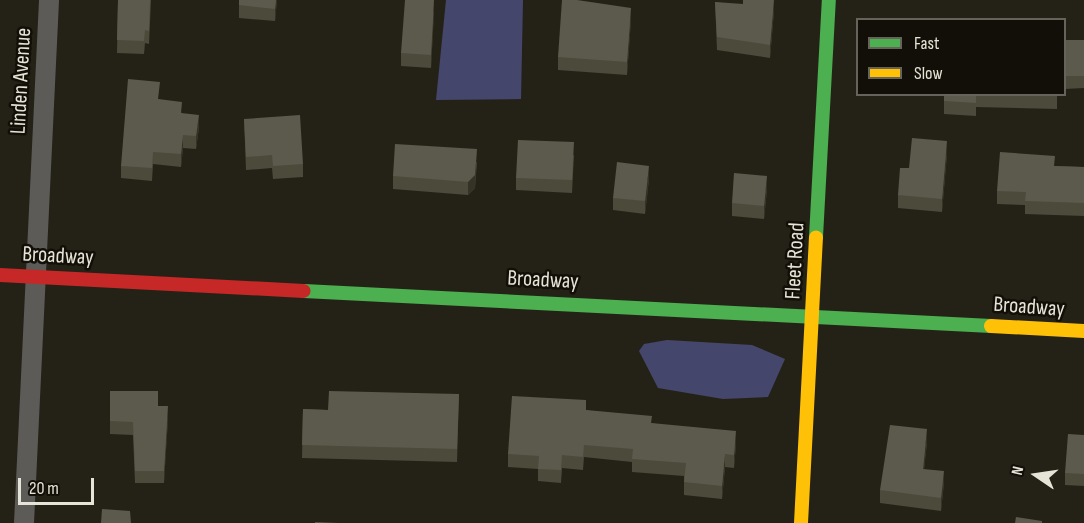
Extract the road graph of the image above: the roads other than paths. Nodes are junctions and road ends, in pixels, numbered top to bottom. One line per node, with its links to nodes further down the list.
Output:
1 (49, 0): 4 (street, Linden Avenue)
2 (829, 0): 5 (street, Fleet Road)
3 (0, 274): 4 (street, Broadway)
4 (36, 276): 5 (street, Broadway); 7 (street, Linden Avenue)
5 (814, 315): 6 (street, Broadway); 8 (street, Fleet Road)
6 (1084, 331)
7 (24, 523)
8 (801, 523)

